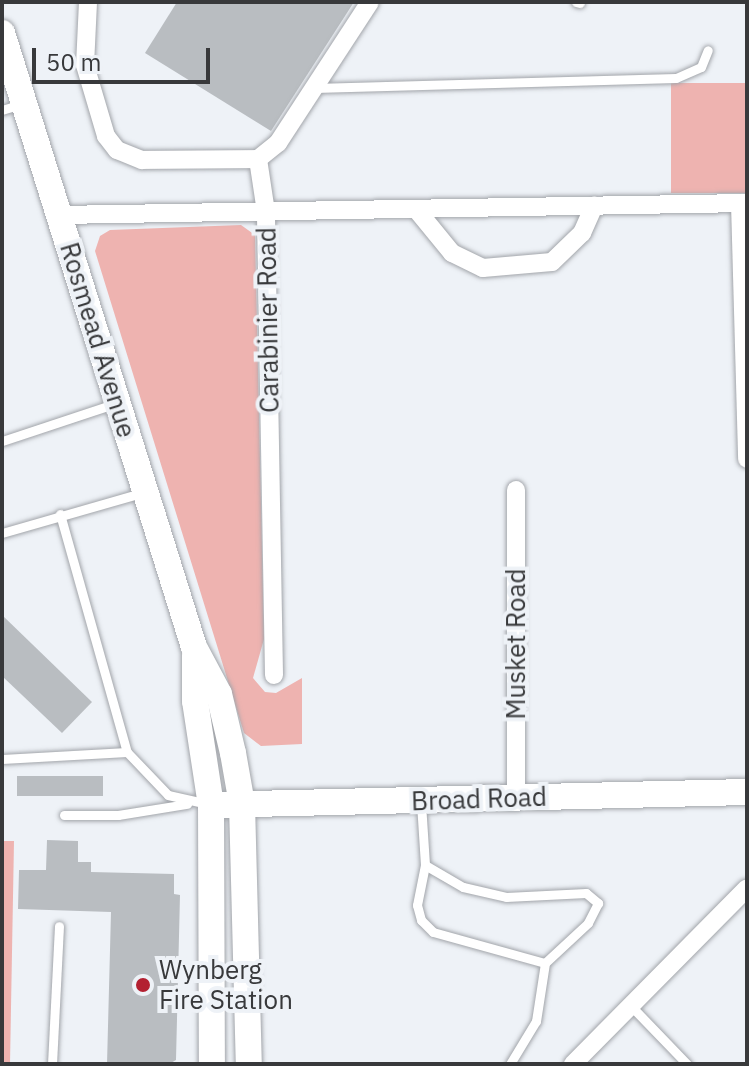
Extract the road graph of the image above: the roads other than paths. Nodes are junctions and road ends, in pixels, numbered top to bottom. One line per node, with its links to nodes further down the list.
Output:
1 (88, 2): 7 (street)
2 (370, 2): 5 (street)
3 (2, 33): 6 (main road, Rosmead Avenue)
4 (708, 50): 5 (lane)
5 (314, 88): 7 (street)
6 (13, 107): 12 (main road, Rosmead Avenue)
7 (258, 159): 11 (street, Carabinier Road)
8 (743, 203): 9 (street); 15 (street)
9 (594, 206): 10 (street); 10 (street)
10 (416, 209): 11 (street)
11 (266, 212): 12 (street); 21 (street, Carabinier Road)
12 (59, 215): 13 (main road, Rosmead Avenue)
13 (117, 403): 14 (lane); 17 (main road, Rosmead Avenue)
14 (2, 441)
15 (747, 459)
16 (516, 490): 25 (street, Musket Road)
17 (147, 492): 18 (lane); 20 (main road, Rosmead Avenue)
18 (60, 514): 19 (lane); 22 (lane)
19 (2, 533)
20 (194, 647): 27 (main road, Rosmead Avenue); 28 (main road, Rosmead Avenue)
21 (274, 675)
22 (127, 752): 23 (lane); 27 (lane)
23 (2, 759)
24 (747, 792): 25 (main road, Broad Road)
25 (516, 797): 26 (main road, Broad Road)
26 (421, 801): 28 (main road, Broad Road); 30 (lane)
27 (201, 804): 28 (main road, Broad Road); 29 (lane); 36 (main road, Rosmead Avenue)
28 (242, 804): 37 (main road, Rosmead Avenue)
29 (64, 815)
30 (425, 865): 33 (lane); 33 (lane)
31 (747, 888): 34 (street)
32 (59, 926): 35 (lane)
33 (545, 963): 38 (lane)
34 (631, 1006): 39 (street); 40 (lane)
35 (52, 1064)
36 (212, 1064)
37 (249, 1064)
38 (510, 1064)
39 (573, 1064)
40 (687, 1064)

